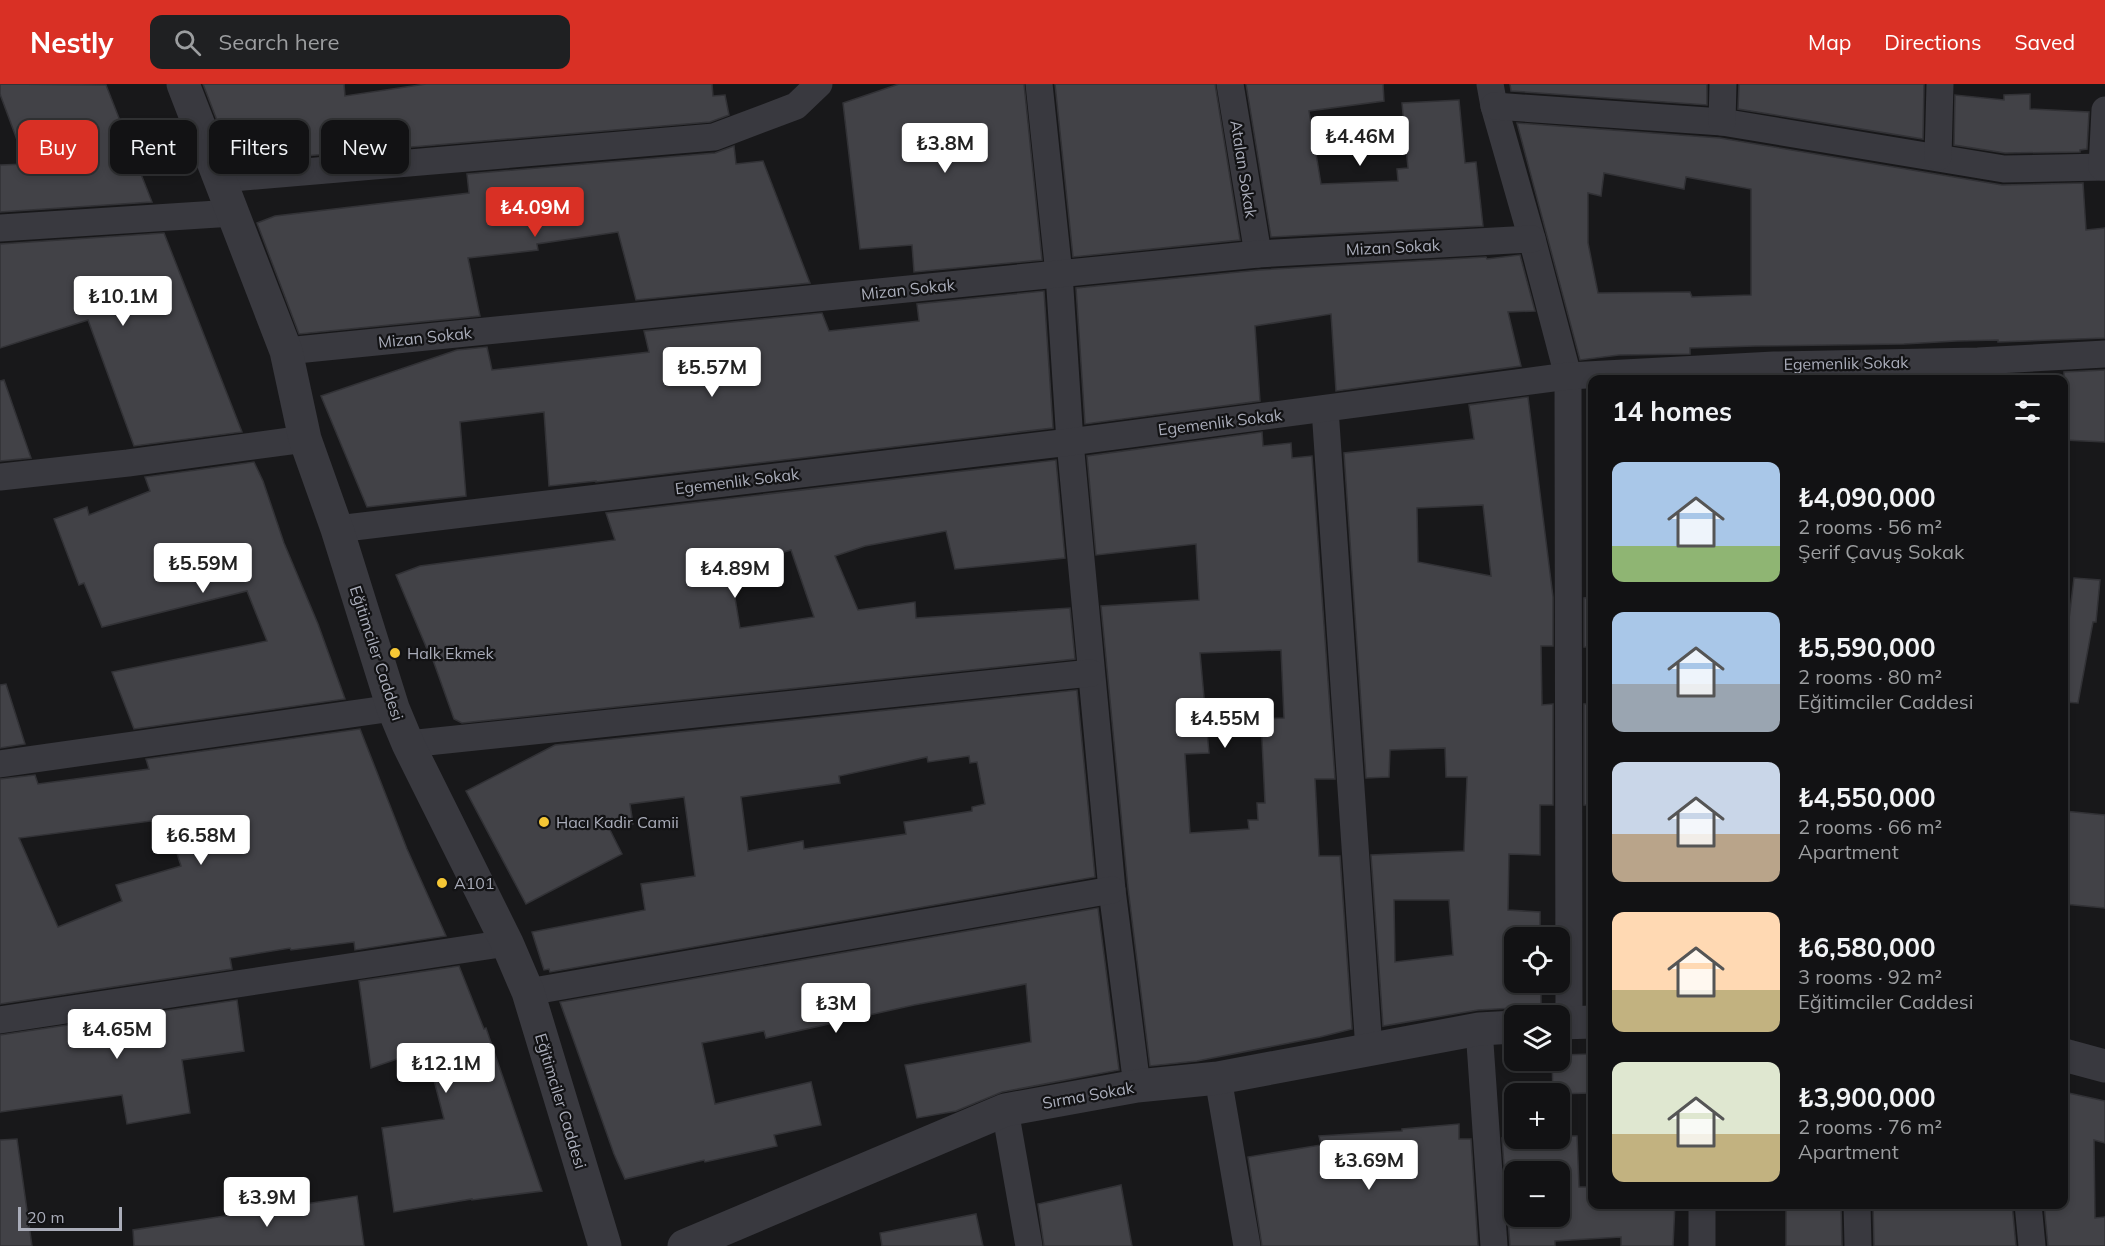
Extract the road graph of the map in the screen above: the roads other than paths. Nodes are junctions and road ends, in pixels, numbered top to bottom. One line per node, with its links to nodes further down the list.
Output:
1 (183, 84): 12 (street, Eğitimciler Caddesi)
2 (819, 84): 12 (street)
3 (1039, 84): 17 (street)
4 (1230, 84): 16 (street, Atalan Sokak)
5 (1723, 84): 9 (street)
6 (1940, 84): 10 (street)
7 (1492, 95): 9 (street); 15 (street)
8 (2105, 110): 11 (street)
9 (1722, 122): 10 (street)
10 (1938, 157): 11 (street)
11 (2104, 167)
12 (220, 179): 13 (street, Eğitimciler Caddesi)
13 (233, 213): 14 (street); 18 (street, Eğitimciler Caddesi)
14 (0, 228)
15 (1532, 239): 16 (street, Mizan Sokak); 23 (street)
16 (1258, 254): 17 (street, Mizan Sokak)
17 (1059, 274): 18 (street, Mizan Sokak); 27 (street)
18 (286, 351): 26 (street, Eğitimciler Caddesi)
19 (2105, 354): 20 (street, Egemenlik Sokak)
20 (1978, 370): 21 (street, Egemenlik Sokak)
21 (1773, 372): 22 (street, Egemenlik Sokak)
22 (1619, 375)
23 (1568, 376): 24 (street, Egemenlik Sokak); 25 (street, Egemenlik Sokak); 38 (street)
24 (1588, 376)
25 (1324, 409): 27 (street, Egemenlik Sokak); 41 (street)
26 (305, 439): 28 (street); 29 (street, Eğitimciler Caddesi)
27 (1070, 441): 29 (street, Egemenlik Sokak); 30 (street)
28 (0, 477)
29 (337, 529): 31 (street, Eğitimciler Caddesi)
30 (1091, 673): 32 (street); 34 (street)
31 (393, 708): 32 (street, Eğitimciler Caddesi); 33 (street)
32 (408, 744): 35 (street, Eğitimciler Caddesi)
33 (0, 764)
34 (1112, 891): 36 (street); 45 (street)
35 (507, 943): 36 (street, Eğitimciler Caddesi); 37 (street)
36 (528, 992): 50 (street, Eğitimciler Caddesi)
37 (0, 1020)
38 (1574, 1023)
39 (1504, 1028): 40 (street, Sırma Sokak)
40 (1479, 1029): 41 (street, Sırma Sokak); 54 (street)
41 (1369, 1050): 44 (street, Sırma Sokak)
42 (2068, 1056): 43 (street)
43 (2105, 1066)
44 (1218, 1078): 45 (street, Sırma Sokak); 53 (street)
45 (1137, 1086): 46 (street, Sırma Sokak)
46 (1005, 1110): 51 (street, Sırma Sokak); 52 (street)
47 (1702, 1209): 55 (street)
48 (1857, 1209): 56 (street)
49 (2028, 1209): 57 (street)
50 (605, 1246)
51 (684, 1246)
52 (1029, 1246)
53 (1246, 1246)
54 (1494, 1246)
55 (1702, 1246)
56 (1858, 1246)
57 (2032, 1246)

